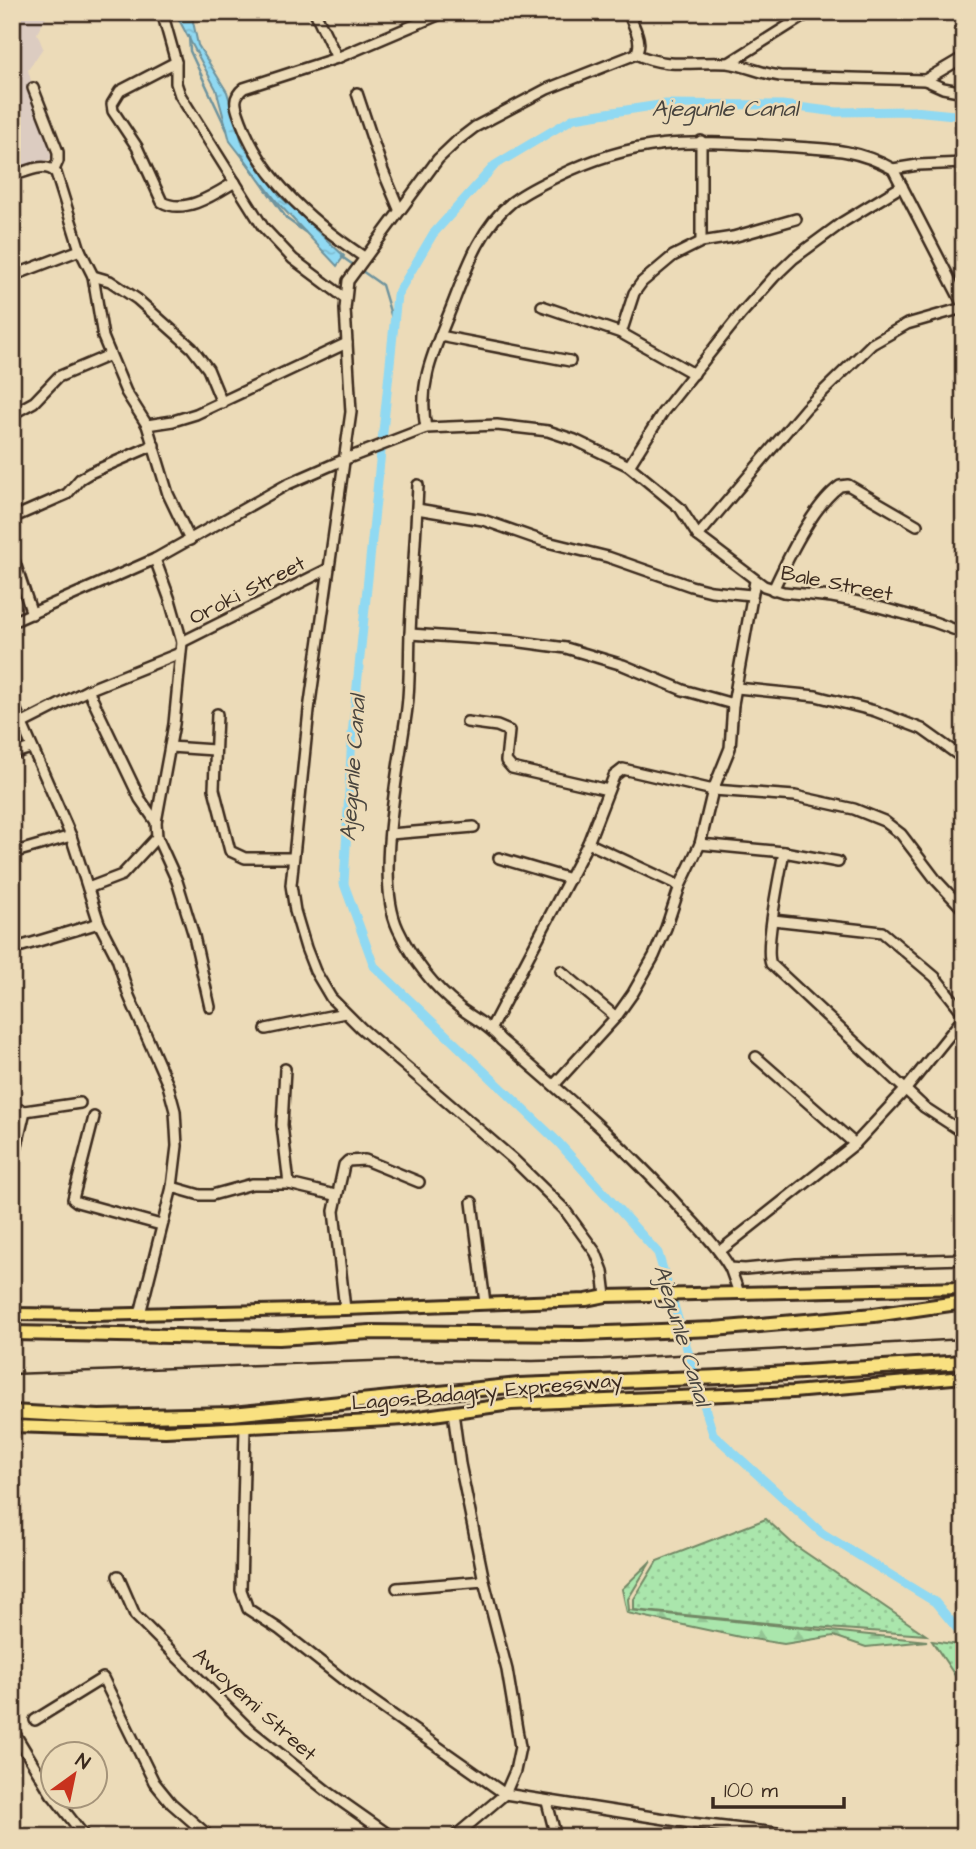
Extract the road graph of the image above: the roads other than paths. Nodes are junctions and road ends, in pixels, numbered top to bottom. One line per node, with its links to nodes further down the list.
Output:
1 (162, 12): 9 (street)
2 (315, 12): 8 (street)
3 (445, 12): 8 (street)
4 (628, 12): 6 (street)
5 (810, 12): 10 (street)
6 (636, 54): 10 (street); 22 (street)
7 (964, 57): 11 (street)
8 (337, 58): 26 (street)
9 (176, 62): 20 (street); 20 (street)
10 (729, 63): 11 (street)
11 (925, 80): 13 (street)
12 (33, 88): 18 (street)
13 (964, 92)
14 (357, 93): 22 (street)
15 (701, 141): 17 (street); 24 (street); 34 (street)
16 (964, 163): 17 (street)
17 (893, 169): 21 (street)
18 (54, 170): 19 (street); 25 (street)
19 (12, 176)
20 (235, 182): 30 (street)
21 (902, 186): 29 (street); 38 (street)
22 (399, 209): 26 (street)
23 (796, 219): 24 (street)
24 (701, 242): 33 (street)
25 (80, 250): 27 (street); 28 (street)
26 (361, 261): 30 (street)
27 (12, 276)
28 (93, 276): 36 (street); 39 (street)
29 (962, 296): 32 (street)
30 (345, 298): 35 (street)
31 (542, 306): 33 (street)
32 (963, 309): 52 (street)
33 (621, 333): 38 (street)
34 (440, 336): 37 (street); 43 (street)
35 (347, 343): 39 (street); 46 (street)
36 (110, 355): 40 (street); 41 (street)
37 (570, 361)
38 (694, 374): 47 (street)
39 (222, 403): 41 (street)
40 (12, 414)
41 (147, 425): 45 (street)
42 (964, 425): 44 (street)
43 (426, 428): 46 (street, Bale Street); 47 (street, Bale Street)
44 (964, 430)
45 (154, 445): 50 (street); 53 (street)
46 (342, 460): 53 (street, Bale Street); 56 (street)
47 (629, 466): 52 (street, Bale Street)
48 (418, 485): 49 (street)
49 (417, 509): 59 (street); 63 (street)
50 (12, 518)
51 (917, 525): 58 (street)
52 (698, 536): 57 (street, Bale Street)
53 (190, 540): 55 (street, Bale Street)
54 (12, 554): 60 (street)
55 (155, 559): 60 (street, Bale Street); 64 (street)
56 (328, 569): 64 (street, Oroki Street); 89 (street)
57 (755, 581): 58 (street, Bale Street); 59 (street)
58 (773, 590): 62 (street, Bale Street)
59 (751, 594): 66 (street)
60 (32, 614): 61 (street, Bale Street)
61 (12, 622)
62 (964, 633)
63 (410, 634): 69 (street); 82 (street)
64 (182, 642): 65 (street)
65 (180, 653): 67 (street); 73 (street)
66 (737, 688): 69 (street); 77 (street)
67 (88, 690): 72 (street); 80 (street)
68 (12, 701): 72 (street)
69 (733, 704): 79 (street)
70 (217, 714): 75 (street)
71 (467, 722): 78 (street)
72 (23, 723): 74 (street)
73 (170, 747): 75 (street); 80 (street)
74 (31, 748): 76 (street); 83 (street)
75 (214, 750): 89 (street)
76 (12, 754)
77 (964, 760)
78 (608, 790): 79 (street); 85 (street)
79 (713, 790): 86 (street); 95 (street)
80 (156, 822): 84 (street)
81 (474, 827): 82 (street)
82 (390, 834): 104 (street)
83 (71, 836): 88 (street); 94 (street)
84 (157, 837): 94 (street); 100 (street)
85 (589, 842): 92 (street); 93 (street)
86 (701, 844): 87 (street); 93 (street)
87 (784, 852): 91 (street); 96 (street)
88 (12, 853)
89 (293, 858): 101 (street)
90 (499, 858): 92 (street)
91 (838, 862)
92 (570, 878): 104 (street)
93 (680, 886): 103 (street)
94 (88, 888): 97 (street)
95 (964, 910)
96 (773, 920): 102 (street); 109 (street)
97 (99, 923): 98 (street); 119 (street)
98 (12, 949)
99 (561, 971): 103 (street)
100 (210, 1007)
101 (345, 1013): 105 (street); 128 (street)
102 (964, 1016): 109 (street)
103 (616, 1017): 108 (street)
104 (491, 1028): 108 (street)
105 (266, 1029)
106 (756, 1057): 115 (street)
107 (285, 1069): 118 (street)
108 (554, 1085): 123 (street)
109 (906, 1089): 114 (street); 115 (street)
110 (80, 1103): 112 (street)
111 (12, 1108): 112 (street)
112 (25, 1111): 116 (street)
113 (94, 1117): 122 (street)
114 (964, 1133)
115 (855, 1144): 123 (street)
116 (12, 1167)
117 (419, 1182): 120 (street)
118 (289, 1184): 119 (street); 120 (street)
119 (172, 1187): 122 (street)
120 (335, 1195): 131 (street)
121 (472, 1202): 130 (street)
122 (162, 1225): 133 (street)
123 (720, 1251): 125 (street)
124 (964, 1259): 125 (street)
125 (730, 1268): 127 (street)
126 (964, 1288): 127 (main road)
127 (739, 1293): 128 (main road)
128 (606, 1296): 130 (main road)
129 (964, 1302): 134 (highway)
130 (485, 1303): 131 (main road)
131 (345, 1309): 133 (main road)
132 (12, 1314): 133 (main road)
133 (140, 1314)
134 (12, 1333)
135 (964, 1362): 137 (highway, Lagos-Badagry Expressway)
136 (964, 1377): 138 (main road, Lagos-Badagry Expressway)
137 (12, 1412)
138 (453, 1412): 140 (main road, Lagos-Badagry Expressway); 142 (street)
139 (12, 1426): 140 (main road, Lagos-Badagry Expressway)
140 (244, 1428): 147 (street)
141 (118, 1576): 153 (street, Awoyemi Street)
142 (484, 1581): 143 (street); 147 (street)
143 (397, 1588)
144 (35, 1720): 152 (street)
145 (12, 1729): 146 (street)
146 (38, 1771)
147 (505, 1794): 148 (street); 154 (street)
148 (547, 1802): 150 (street); 155 (street)
149 (65, 1811): 151 (street)
150 (750, 1833): 156 (street)
151 (85, 1837)
152 (210, 1837)
153 (392, 1837)
154 (454, 1837)
155 (555, 1837)
156 (811, 1837)

